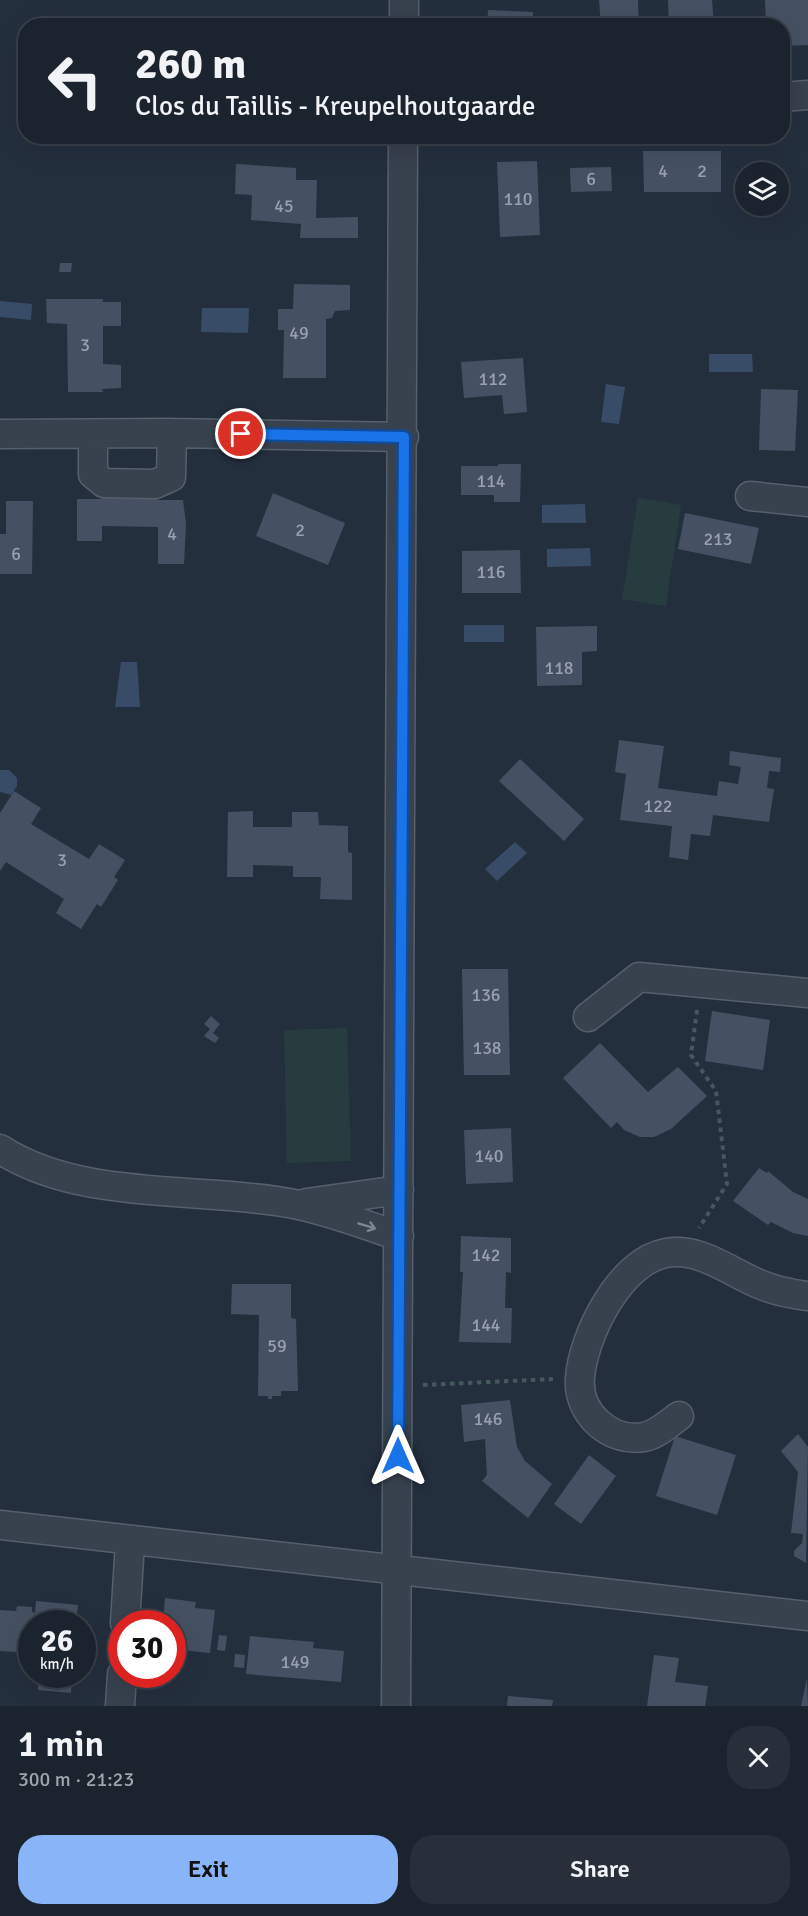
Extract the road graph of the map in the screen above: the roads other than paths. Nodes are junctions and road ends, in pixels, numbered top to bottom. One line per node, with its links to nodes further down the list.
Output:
1 (404, 0): 2 (street)
2 (404, 18)
3 (808, 95): 4 (street)
4 (790, 96)
5 (403, 144): 9 (street)
6 (172, 433): 8 (street); 8 (street); 9 (street)
7 (0, 434): 8 (street)
8 (93, 434)
9 (404, 437): 15 (street)
10 (750, 496): 11 (street)
11 (808, 502)
12 (808, 993): 13 (street)
13 (588, 1017)
14 (0, 1149): 16 (street)
15 (399, 1190): 16 (street); 17 (street)
16 (295, 1204): 17 (street, one-way to 17)
17 (399, 1236): 22 (street)
18 (808, 1296): 19 (street)
19 (679, 1416)
20 (0, 1525): 21 (street)
21 (130, 1542): 22 (street); 23 (street)
22 (397, 1572): 24 (street); 27 (street)
23 (126, 1610)
24 (808, 1616)
25 (121, 1688): 26 (street)
26 (120, 1706)
27 (396, 1706)

